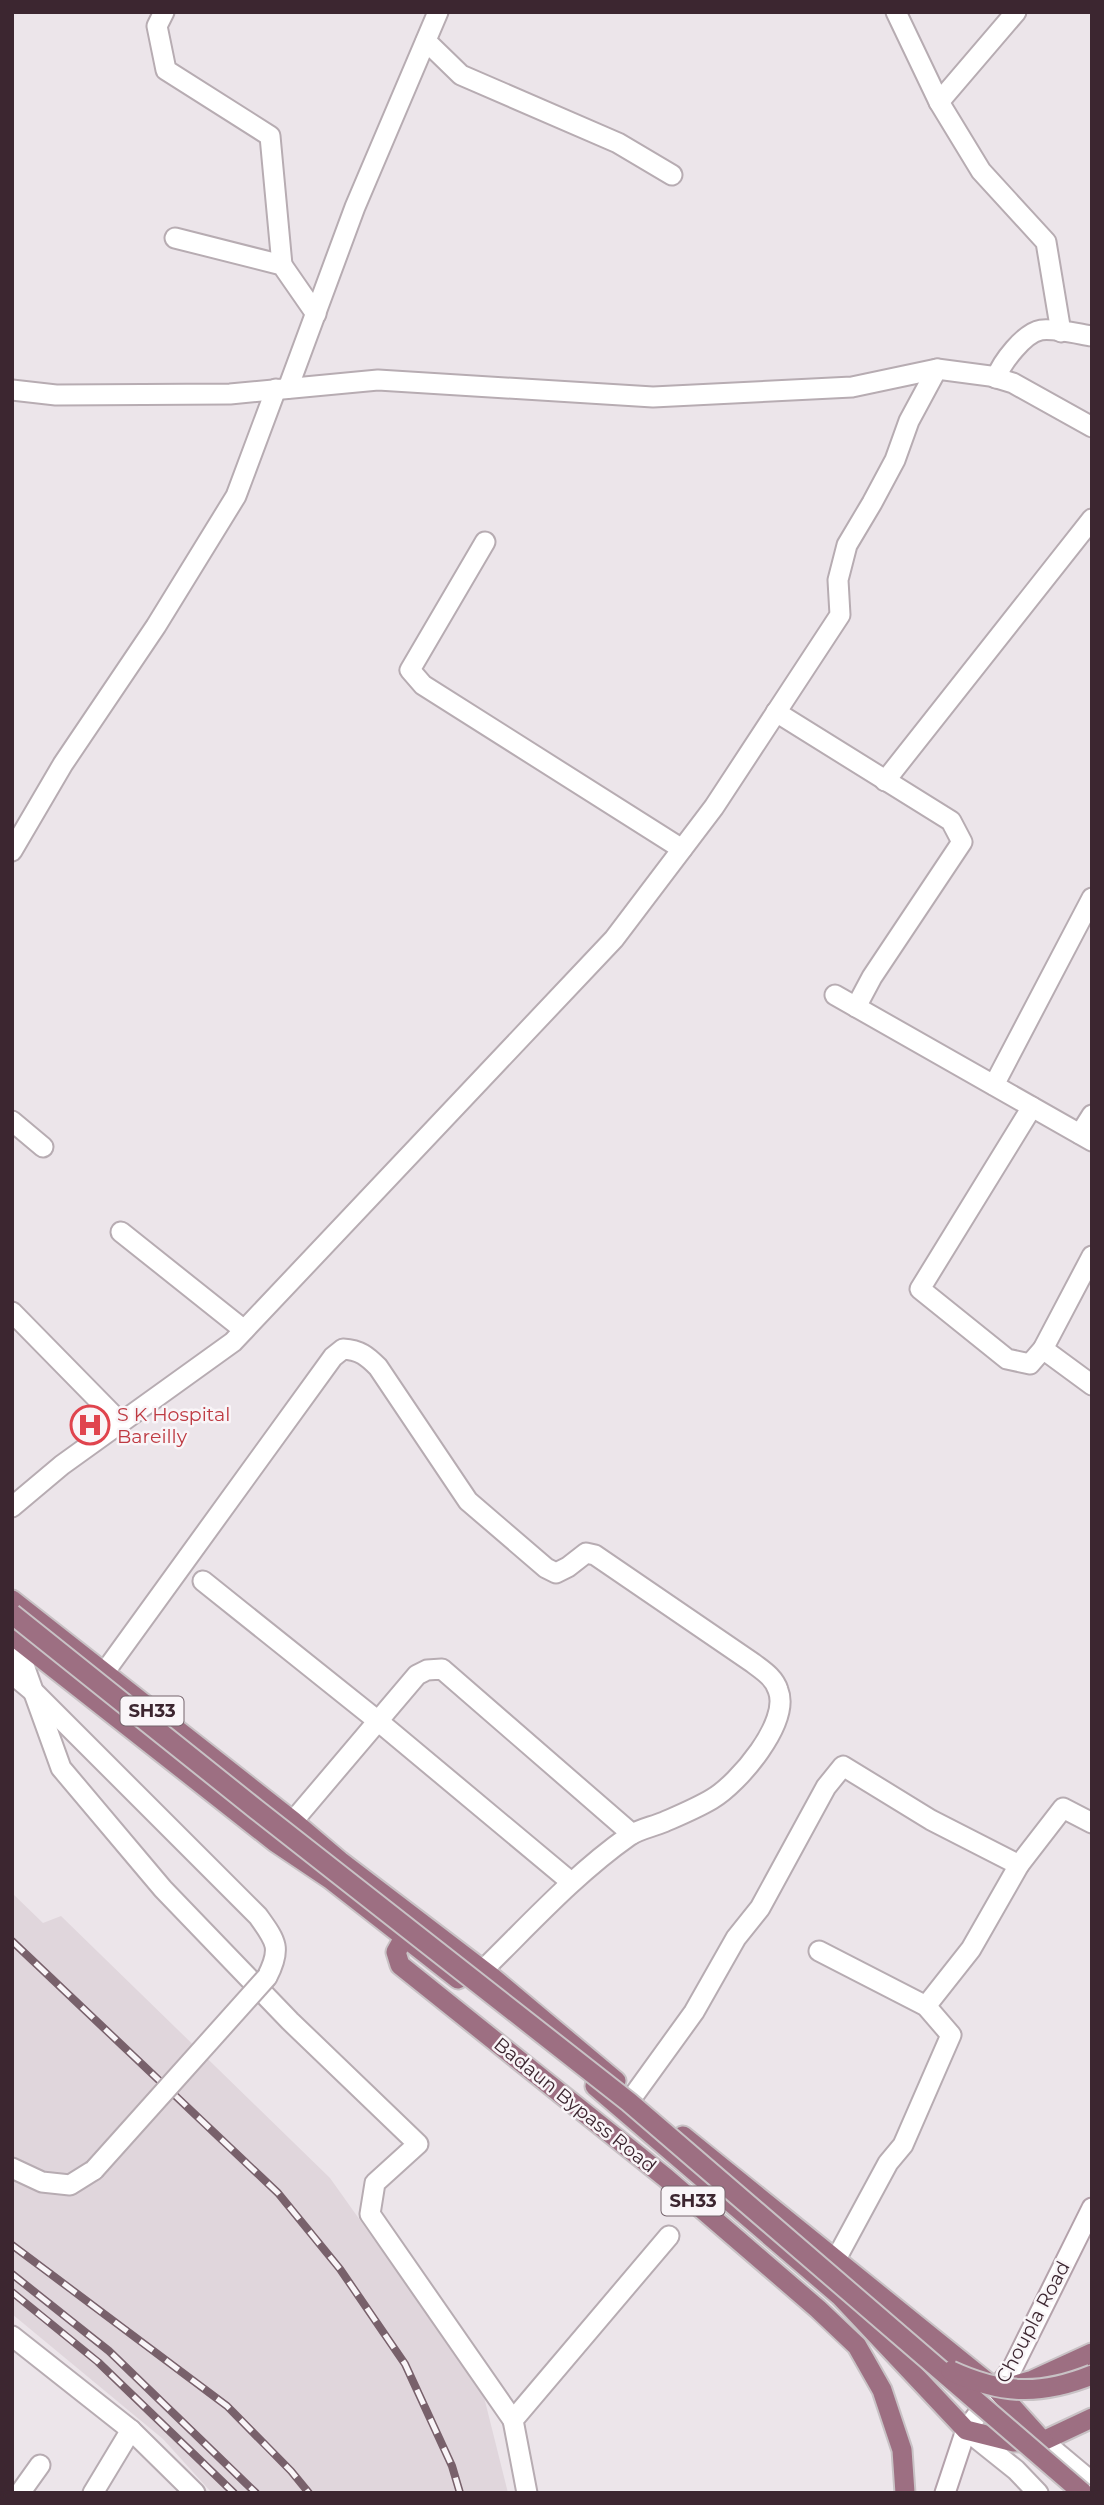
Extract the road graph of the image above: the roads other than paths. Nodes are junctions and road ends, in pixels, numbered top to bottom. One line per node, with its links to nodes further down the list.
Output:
1 (163, 12): 9 (street)
2 (438, 12): 5 (street)
3 (896, 12): 6 (street)
4 (1016, 12): 6 (street)
5 (426, 41): 7 (street); 10 (street)
6 (939, 102): 11 (street)
7 (672, 175)
8 (175, 237): 9 (street)
9 (282, 264): 10 (street)
10 (316, 314): 15 (street)
11 (1061, 332): 12 (street); 14 (street)
12 (1092, 336)
13 (937, 369): 14 (street); 15 (street); 20 (street)
14 (996, 378): 17 (street)
15 (282, 388): 16 (street); 23 (street)
16 (12, 390)
17 (1092, 427)
18 (1092, 519): 21 (street)
19 (485, 542): 22 (street)
20 (776, 712): 21 (street); 22 (street)
21 (885, 781): 26 (street)
22 (682, 849): 36 (street)
23 (12, 851)
24 (1092, 898): 27 (street)
25 (835, 995): 26 (street)
26 (856, 1007): 27 (street)
27 (994, 1085): 28 (street)
28 (1032, 1107): 31 (street); 37 (street)
29 (1092, 1115): 31 (street)
30 (12, 1121): 32 (street)
31 (1086, 1138)
32 (43, 1147)
33 (121, 1232): 36 (street)
34 (1092, 1256): 37 (street)
35 (12, 1312): 39 (street)
36 (244, 1330): 39 (street)
37 (1043, 1349): 38 (street)
38 (1092, 1385)
39 (121, 1423): 40 (street)
40 (12, 1507)
41 (203, 1581): 48 (street)
42 (12, 1600): 46 (main road, SH33)
43 (12, 1614): 67 (main road, bridge)
44 (13, 1635): 47 (street); 52 (main road, SH33)
45 (12, 1674): 47 (street)
46 (104, 1674): 49 (main road, SH33); 51 (street)
47 (36, 1694): 61 (street, bridge); 71 (street)
48 (378, 1721): 49 (street); 51 (street); 54 (street)
49 (293, 1821): 52 (street); 55 (main road)
50 (1092, 1824): 53 (street)
51 (632, 1834): 54 (street)
52 (275, 1842): 56 (main road)
53 (1019, 1865): 59 (street); 60 (street)
54 (571, 1882): 58 (street)
55 (415, 1918): 56 (main road, Badaun Bypass Road / SH33); 58 (main road)
56 (404, 1938): 73 (main road); 81 (main road, Badaun Bypass Road / SH33)
57 (819, 1951): 59 (street)
58 (483, 1970): 60 (main road)
59 (926, 2006): 64 (street)
60 (634, 2095): 64 (main road)
61 (12, 2168)
62 (1092, 2208): 69 (street, Choupla Road)
63 (669, 2236): 71 (street)
64 (835, 2261): 69 (main road)
65 (12, 2336): 72 (street)
66 (1092, 2353): 69 (main road)
67 (931, 2362): 68 (main road, bridge); 84 (main road, bridge)
68 (1092, 2375)
69 (997, 2390): 73 (street, Choupla Road); 74 (main road)
70 (1092, 2418): 74 (main road)
71 (513, 2420): 80 (street)
72 (131, 2430): 77 (street); 79 (street)
73 (966, 2430): 74 (main road); 82 (street, Choupla Road); 83 (street)
74 (1043, 2441): 76 (street)
75 (40, 2465): 78 (street)
76 (1092, 2482)
77 (192, 2491)
78 (20, 2493)
79 (93, 2493)
80 (527, 2493)
81 (905, 2493)
82 (945, 2493)
83 (1038, 2493)
84 (1083, 2493)

